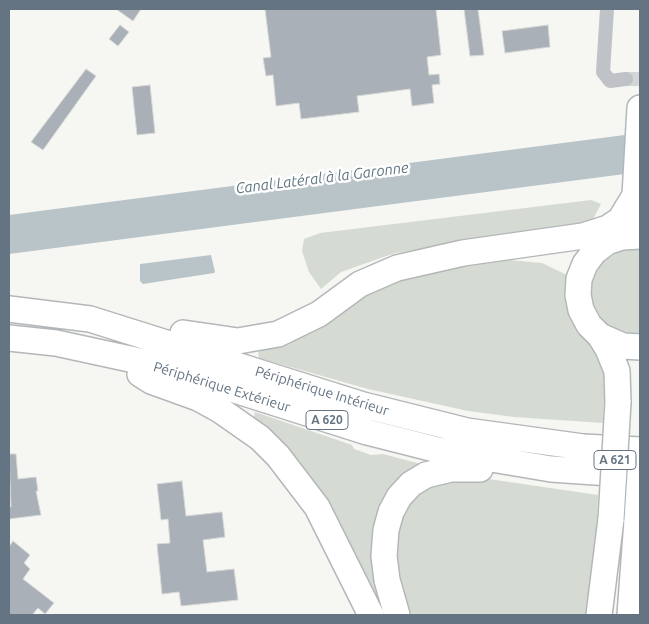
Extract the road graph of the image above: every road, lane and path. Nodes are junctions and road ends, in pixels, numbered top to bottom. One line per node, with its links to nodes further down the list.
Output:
1 (607, 9): 2 (street)
2 (626, 79)
3 (640, 108): 4 (highway)
4 (634, 198): 5 (highway); 7 (highway)
5 (631, 237): 8 (highway)
6 (9, 309): 7 (highway, Périphérique Intérieur / A 620)
7 (90, 319): 12 (highway, Périphérique Intérieur / A 620)
8 (600, 336): 10 (highway); 15 (highway, A 621, bridge)
9 (9, 338): 11 (highway, Périphérique Extérieur / A 620)
10 (640, 346)
11 (108, 354): 13 (highway, Périphérique Extérieur / A 620); 17 (highway)
12 (640, 450)
13 (551, 469): 14 (highway, Périphérique Extérieur / A 620); 18 (highway)
14 (640, 475): 16 (highway, A 621, bridge)
15 (611, 522): 16 (highway, A 621); 19 (highway)
16 (626, 614)
17 (371, 615)
18 (397, 615)
19 (599, 615)

